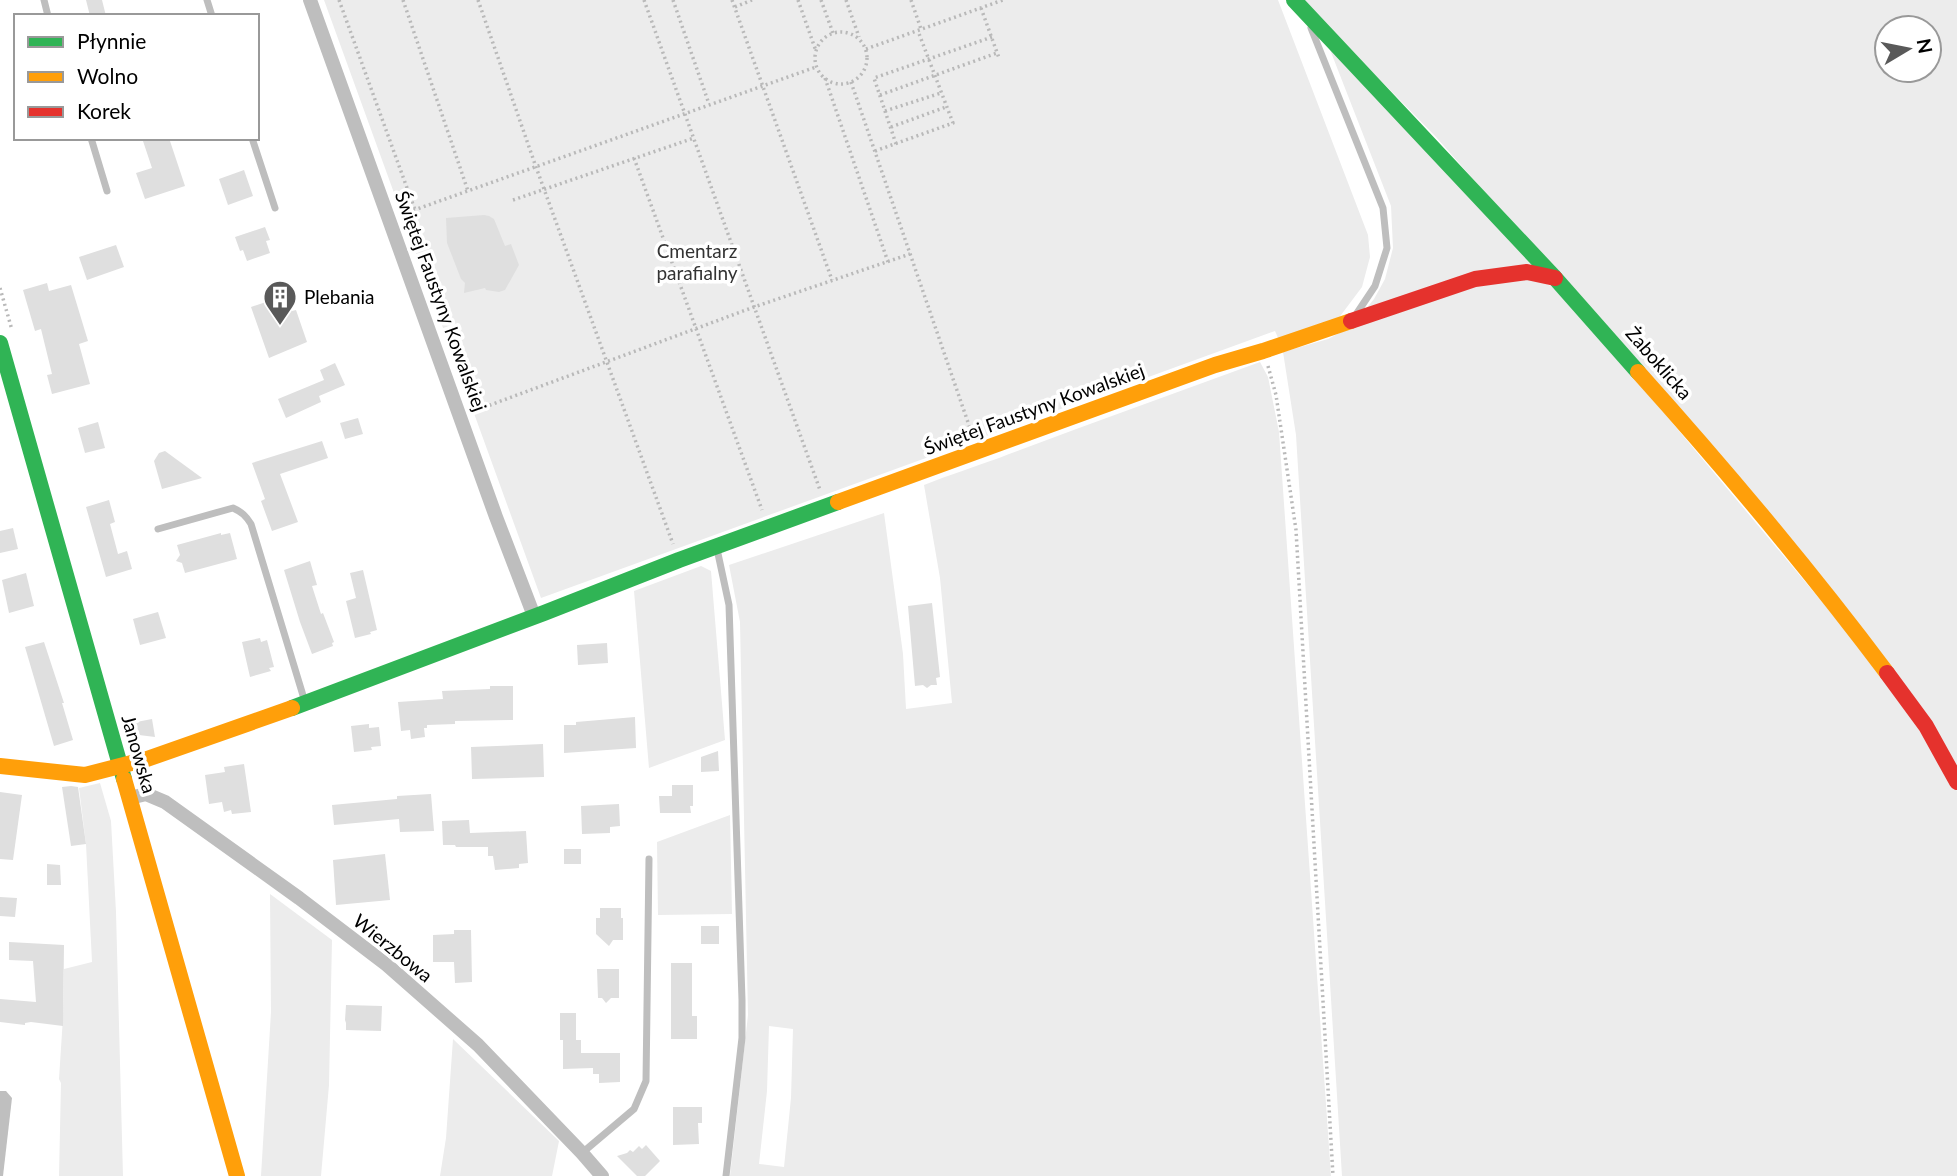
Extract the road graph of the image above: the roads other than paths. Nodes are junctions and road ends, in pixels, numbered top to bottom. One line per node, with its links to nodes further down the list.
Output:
1 (310, 0): 13 (street, Świętej Faustyny Kowalskiej)
2 (1294, 0): 3 (street, Żaboklicka)
3 (1306, 14): 8 (street, Żaboklicka); 9 (lane)
4 (92, 140): 6 (lane)
5 (253, 140): 7 (lane)
6 (107, 191)
7 (275, 208)
8 (1555, 278): 9 (street, Świętej Faustyny Kowalskiej); 17 (street, Żaboklicka)
9 (1352, 320): 12 (street, Świętej Faustyny Kowalskiej)
10 (0, 343): 16 (street, Janowska)
11 (158, 529): 14 (lane)
12 (716, 546): 13 (street, Świętej Faustyny Kowalskiej); 23 (lane)
13 (534, 616): 14 (street, Świętej Faustyny Kowalskiej)
14 (305, 703): 16 (street, Świętej Faustyny Kowalskiej)
15 (0, 766): 16 (street, Świętej Faustyny Kowalskiej)
16 (120, 766): 18 (street, Janowska)
17 (1957, 782)
18 (130, 798): 20 (street, Wierzbowa); 21 (street, Janowska)
19 (649, 859): 20 (lane)
20 (582, 1153): 22 (street, Wierzbowa)
21 (237, 1176)
22 (601, 1176)
23 (726, 1176)

